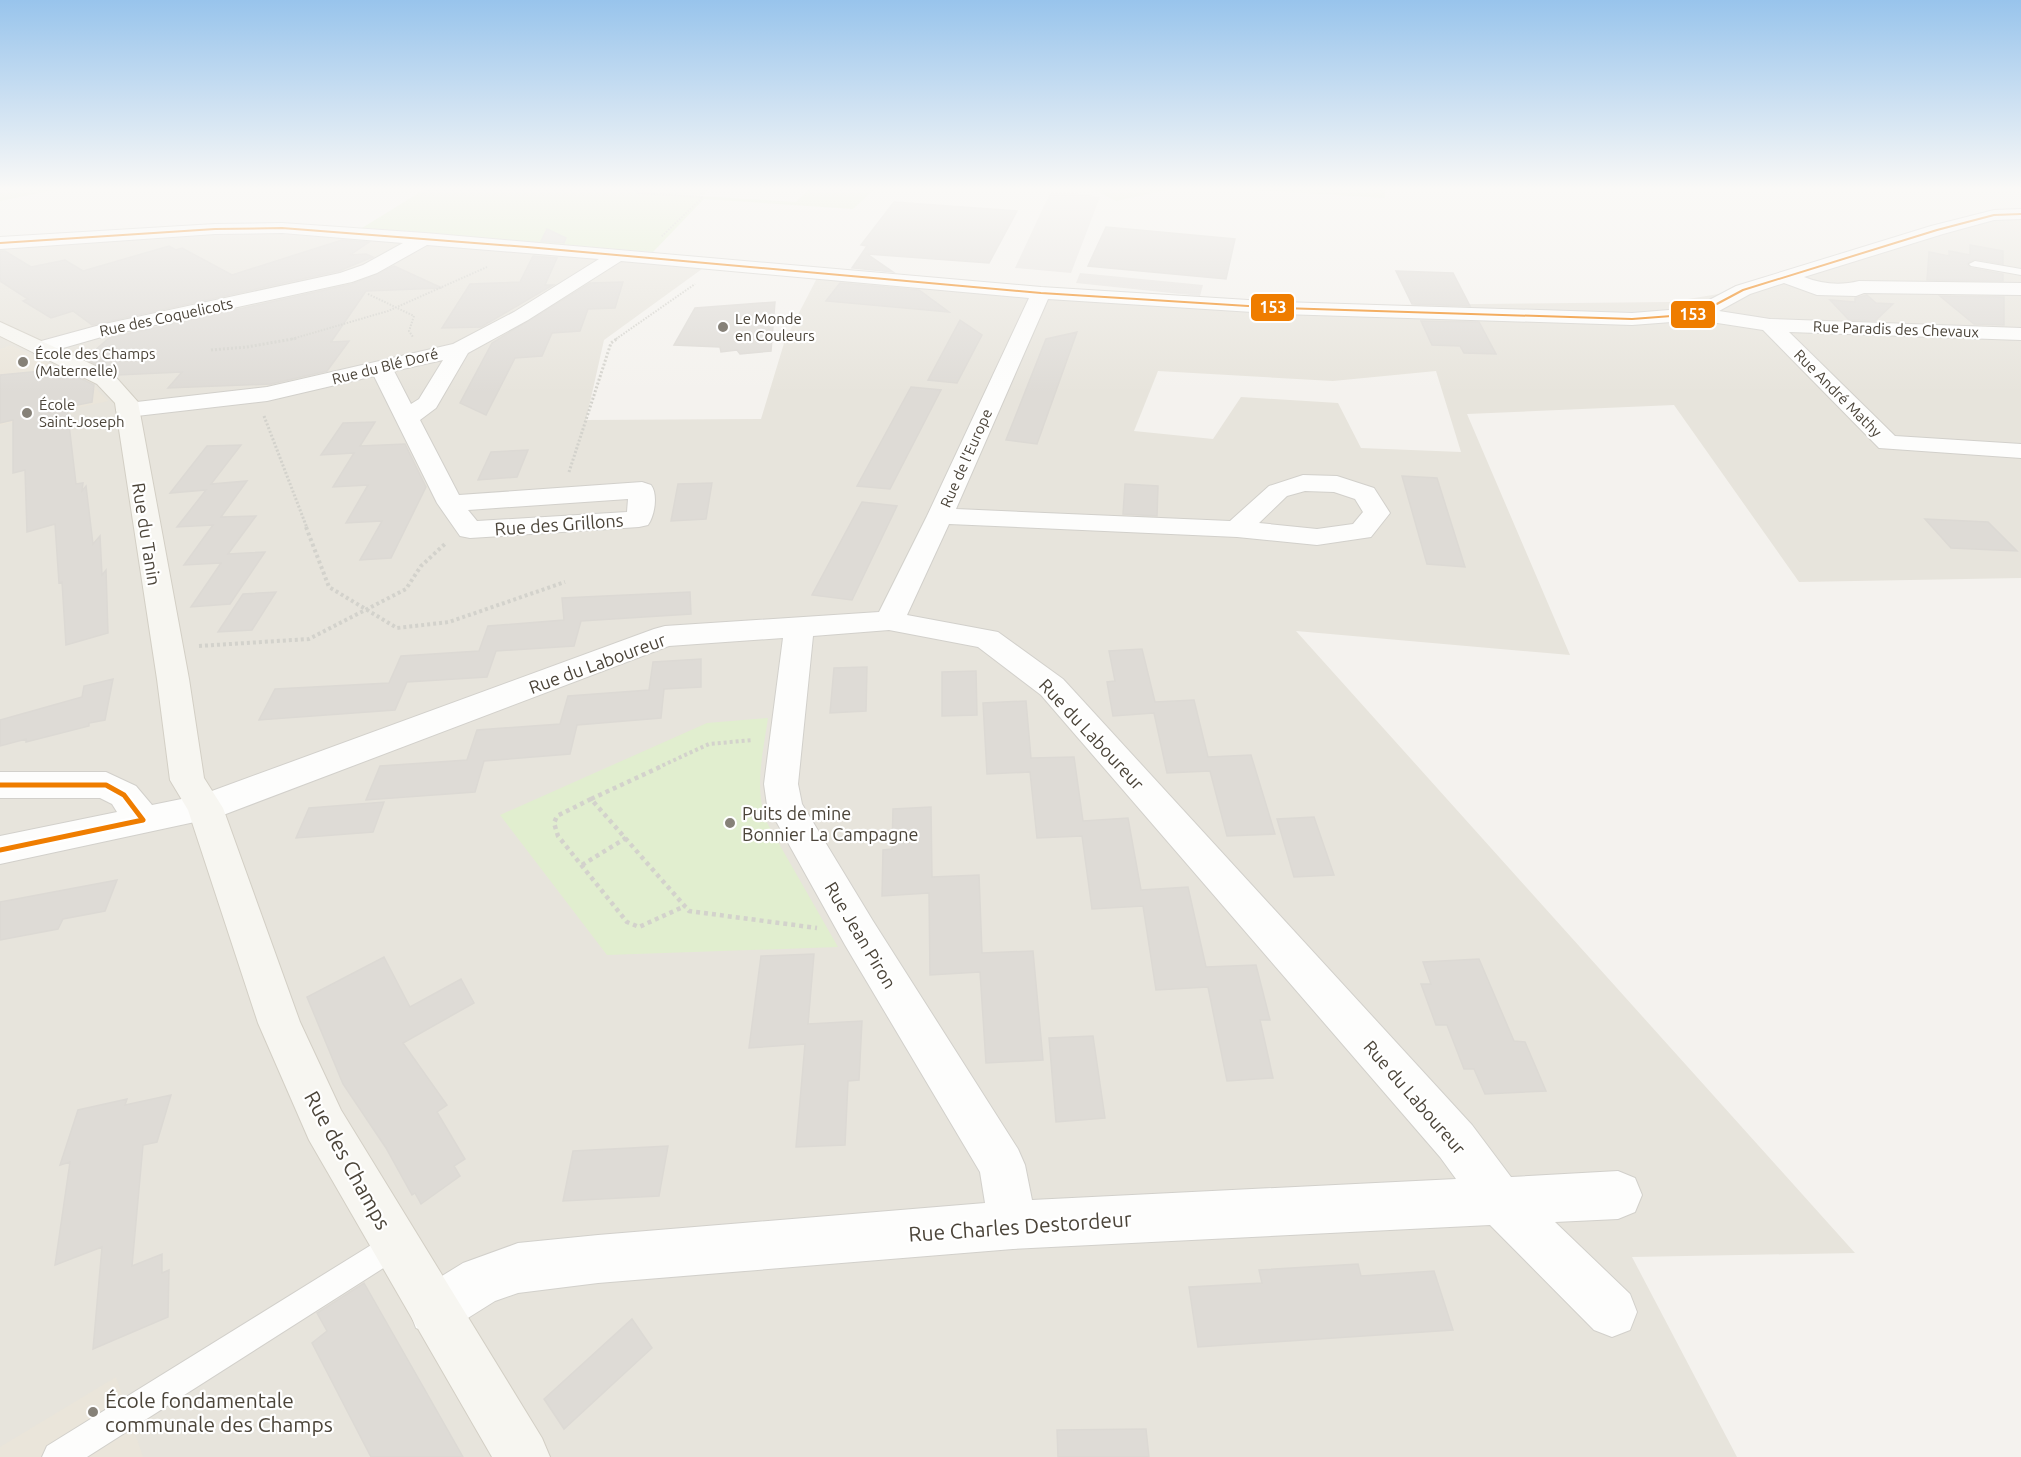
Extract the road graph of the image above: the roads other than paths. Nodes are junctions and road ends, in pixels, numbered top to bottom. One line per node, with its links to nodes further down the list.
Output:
1 (391, 257): 14 (street, Rue des Coquelicots)
2 (615, 257): 15 (street, Rue du Blé Doré)
3 (640, 257): 9 (street)
4 (1850, 257): 7 (street)
5 (1975, 264): 6 (lane)
6 (2021, 272)
7 (1785, 277): 8 (street); 10 (street)
8 (2021, 290)
9 (1041, 293): 10 (street); 21 (street, Rue de l'Europe)
10 (1698, 314): 11 (street, Rue Paradis des Chevaux)
11 (1770, 325): 13 (street, Rue Paradis des Chevaux); 19 (street, Rue André Mathy)
12 (0, 328): 14 (street, Rue du Tanin)
13 (2021, 334)
14 (42, 348): 17 (street, Rue du Tanin)
15 (460, 349): 16 (street, Rue du Blé Doré); 18 (street)
16 (381, 367): 17 (street, Rue du Blé Doré); 18 (street, Rue des Grillons)
17 (128, 410): 26 (street, Rue du Tanin)
18 (407, 418): 20 (street, Rue des Grillons)
19 (2021, 451)
20 (450, 503): 20 (street, Rue des Grillons)
21 (940, 516): 22 (street); 23 (street, Rue de l'Europe)
22 (1238, 529)
23 (889, 621): 24 (street, Rue du Laboureur); 30 (street, Rue du Laboureur)
24 (800, 626): 26 (street, Rue du Laboureur); 31 (street, Rue Jean Piron)
25 (0, 785): 27 (street)
26 (205, 808): 27 (street, Rue du Laboureur); 32 (street, Rue des Champs)
27 (142, 820): 28 (street, Rue du Laboureur)
28 (0, 850)
29 (1618, 1196): 30 (street, Rue Charles Destordeur)
30 (1502, 1203): 31 (street, Rue Charles Destordeur); 34 (street, Rue du Laboureur)
31 (1013, 1225): 33 (street, Rue Charles Destordeur)
32 (397, 1243): 33 (street, Rue des Champs); 35 (lane)
33 (434, 1310): 36 (street, Rue des Champs)
34 (1612, 1312)
35 (58, 1457)
36 (523, 1457)

